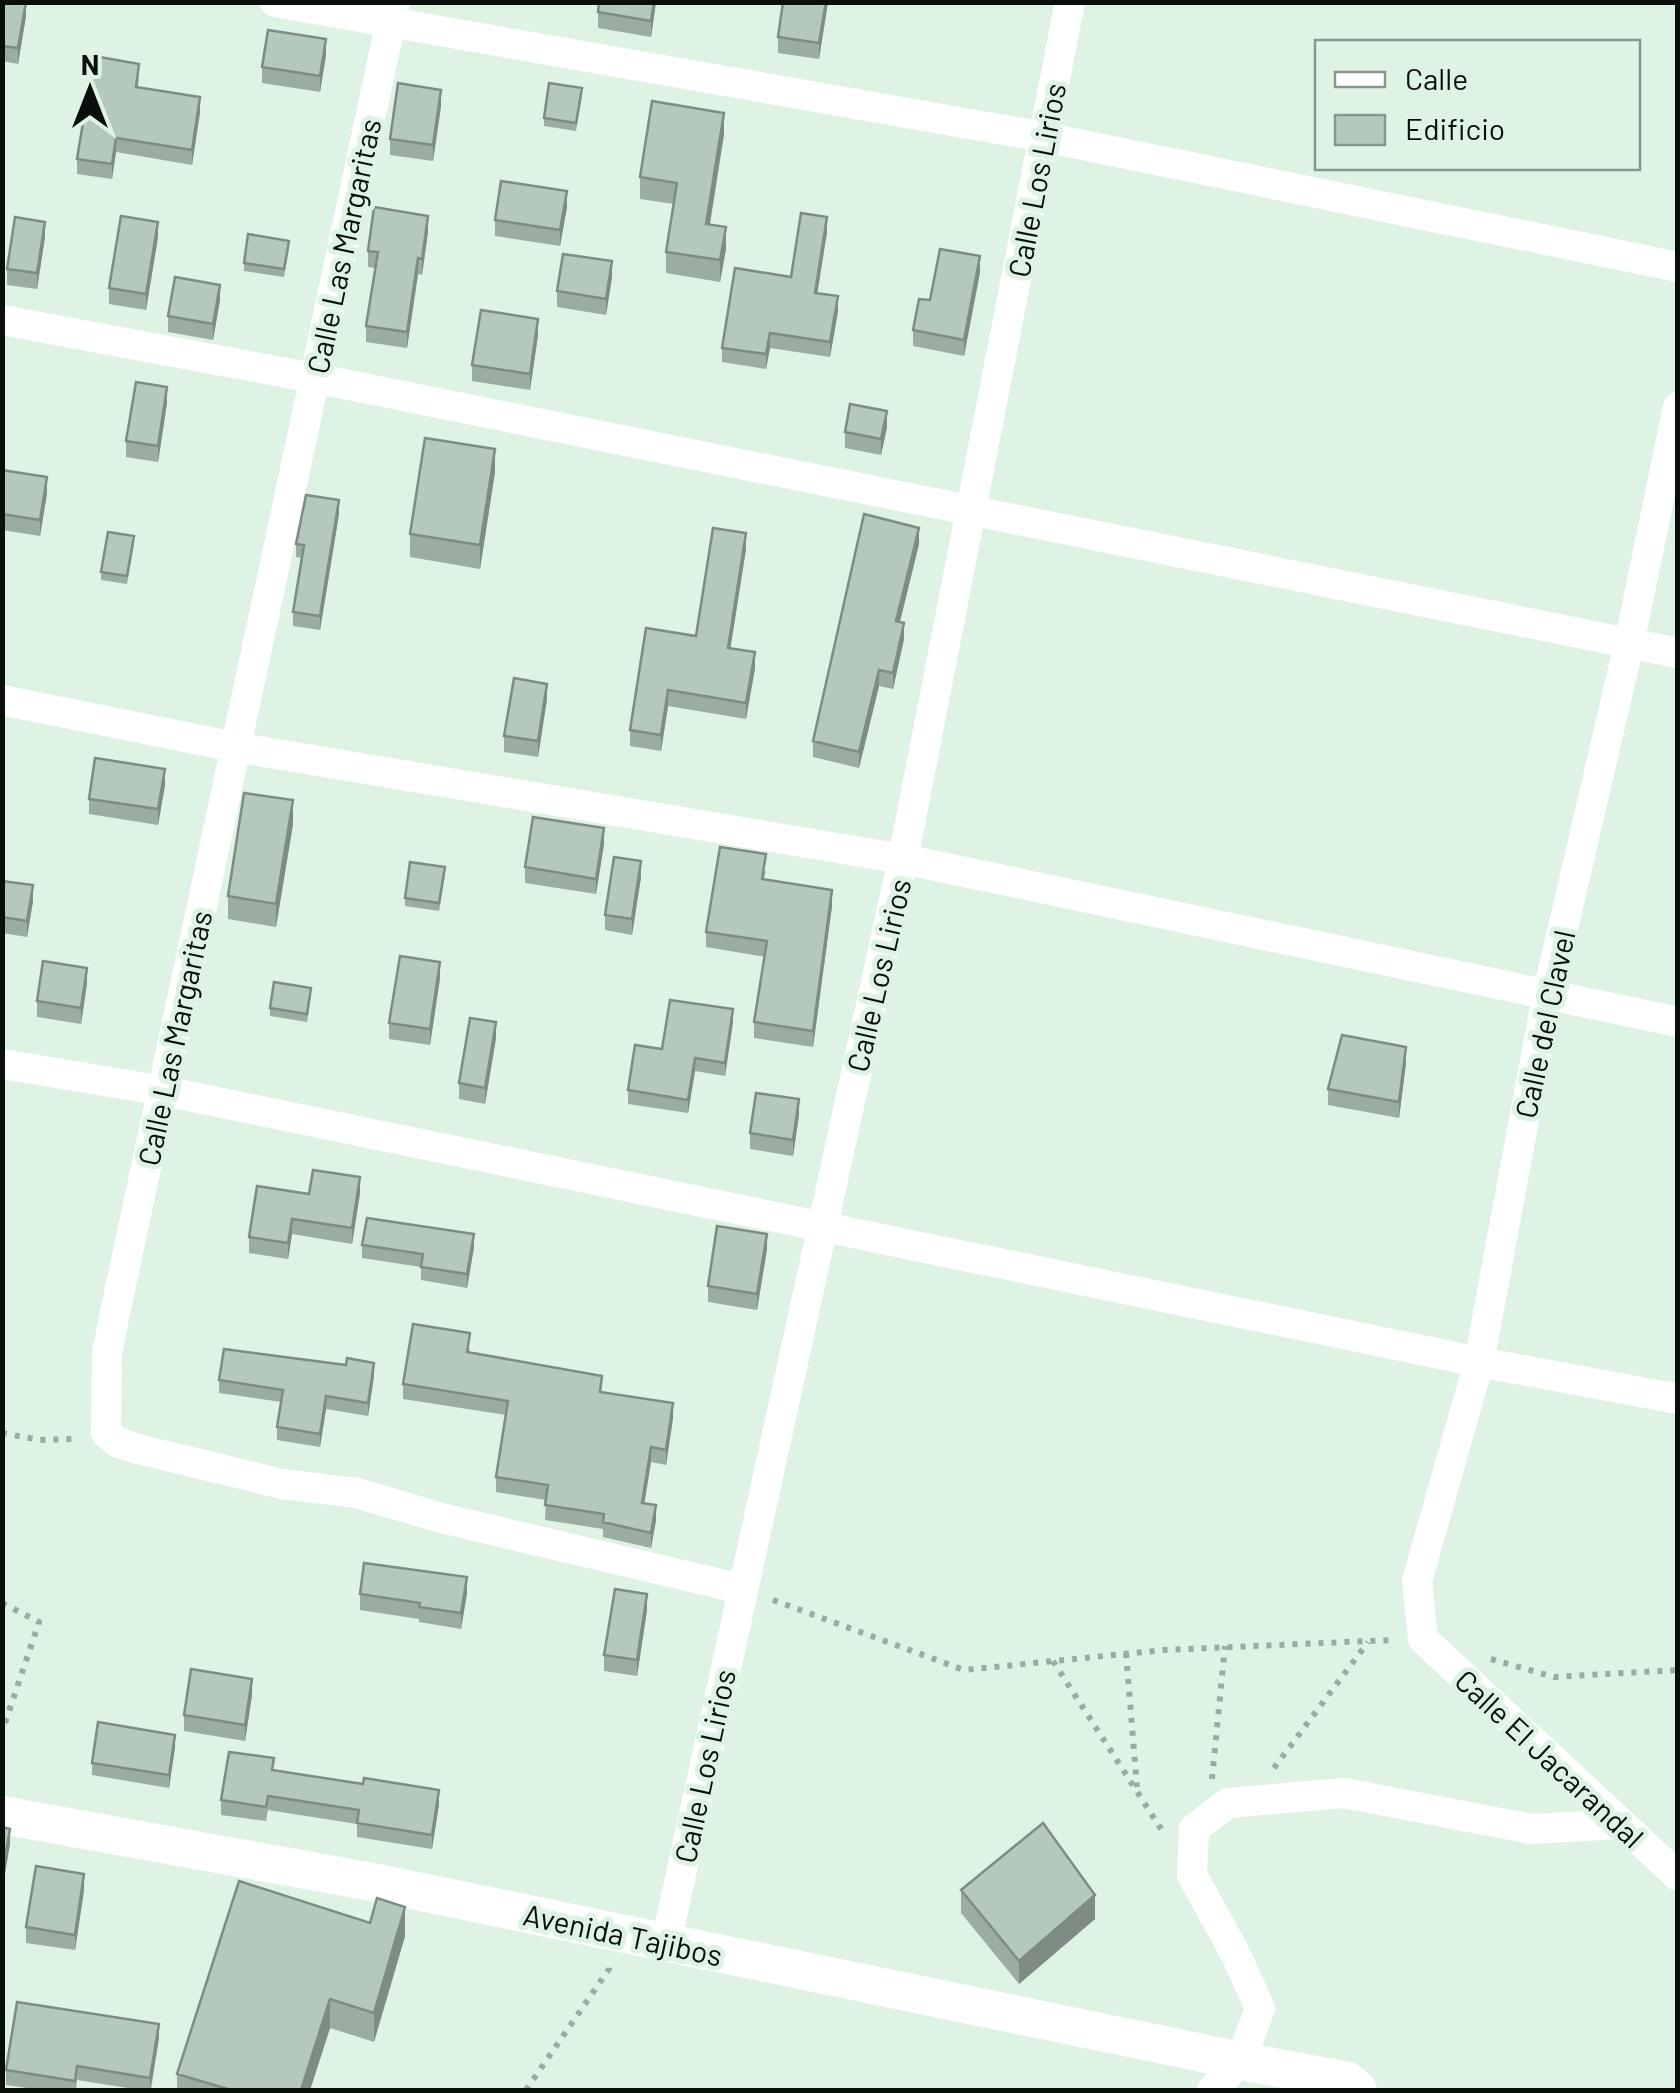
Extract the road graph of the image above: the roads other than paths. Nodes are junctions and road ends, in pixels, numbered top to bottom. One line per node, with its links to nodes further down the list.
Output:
1 (275, 2): 3 (street)
2 (1070, 2): 4 (street, Calle Los Lirios)
3 (393, 14): 4 (street); 7 (street, Calle Las Margaritas)
4 (1044, 137): 5 (street); 9 (street, Calle Los Lirios)
5 (1678, 267)
6 (2, 320): 7 (street)
7 (314, 378): 9 (street); 13 (street, Calle Las Margaritas)
8 (1678, 407): 10 (street, Calle del Clavel)
9 (971, 511): 10 (street); 14 (street, Calle Los Lirios)
10 (1629, 644): 11 (street); 15 (street, Calle del Clavel)
11 (1678, 653)
12 (2, 700): 13 (street)
13 (235, 747): 14 (street); 18 (street, Calle Las Margaritas)
14 (903, 859): 15 (street); 19 (street, Calle Los Lirios)
15 (1548, 997): 16 (street); 20 (street, Calle del Clavel)
16 (1678, 1022)
17 (2, 1064): 18 (street)
18 (164, 1091): 19 (street); 22 (street, Calle Las Margaritas)
19 (822, 1228): 20 (street); 22 (street, Calle Los Lirios)
20 (1479, 1362): 21 (street); 23 (street, Calle del Clavel)
21 (1678, 1399)
22 (742, 1589): 27 (street, Calle Los Lirios)
23 (1423, 1639): 25 (street, Calle El Jacarandal)
24 (2, 1816): 27 (street, Avenida Tajibos)
25 (1622, 1824): 26 (street, Calle El Jacarandal); 28 (street)
26 (1678, 1876)
27 (666, 1942): 28 (street, Avenida Tajibos)
28 (1241, 2062): 29 (street); 30 (street, Avenida Tajibos); 31 (street, Avenida Tajibos)
29 (1212, 2090)
30 (1278, 2090)
31 (1358, 2090)

